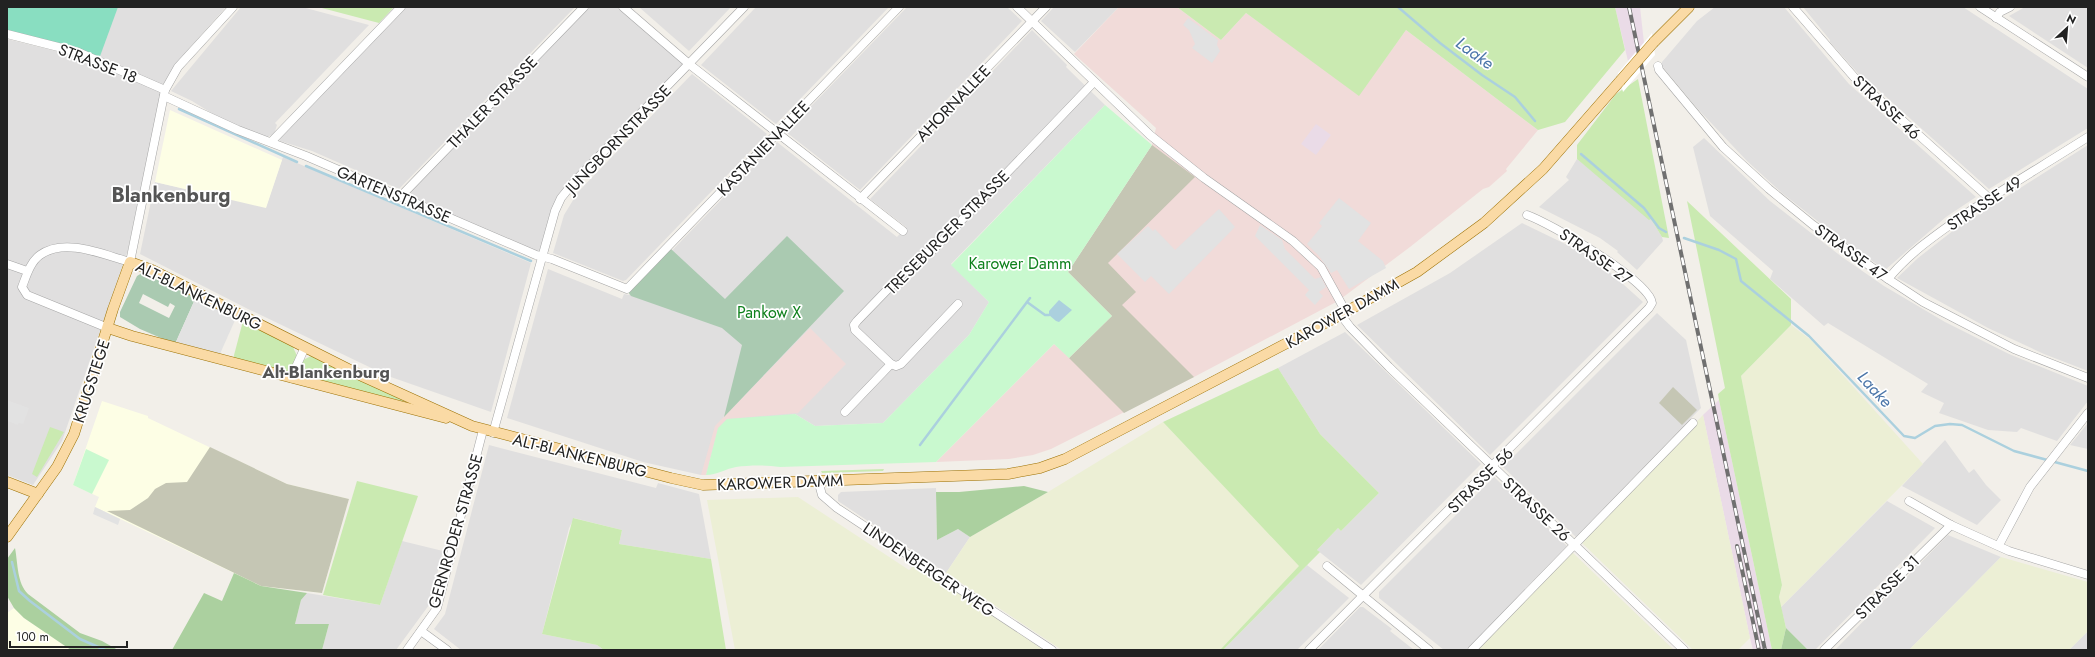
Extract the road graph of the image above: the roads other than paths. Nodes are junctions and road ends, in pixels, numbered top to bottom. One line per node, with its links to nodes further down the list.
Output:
1 (233, 7): 20 (street)
2 (401, 7): 23 (street)
3 (584, 7): 24 (street, THALER STRASSE)
4 (623, 7): 16 (street)
5 (744, 7): 16 (street, JUNGBORNSTRASSE)
6 (899, 7): 21 (street, KASTANIENALLEE)
7 (1017, 7): 14 (street)
8 (1046, 7): 14 (street, AHORNALLEE)
9 (1689, 7): 37 (main road, KAROWER DAMM, bridge)
10 (1793, 7): 25 (street, STRASSE 46)
11 (1980, 7): 13 (street)
12 (2010, 7): 13 (street)
13 (1996, 18): 18 (street)
14 (1032, 22): 19 (street); 26 (street, AHORNALLEE)
15 (7, 34): 20 (street, STRASSE 18)
16 (689, 64): 21 (street); 29 (street, JUNGBORNSTRASSE)
17 (1658, 66): 33 (street, STRASSE 47)
18 (2088, 77)
19 (1094, 82): 37 (street); 40 (street, TRESEBURGER STRASSE)
20 (164, 93): 23 (street, GARTENSTRASSE); 30 (street)
21 (778, 133): 26 (street); 34 (street, KASTANIENALLEE)
22 (2088, 137): 25 (street, STRASSE 49)
23 (271, 142): 24 (street, GARTENSTRASSE)
24 (400, 197): 29 (street, GARTENSTRASSE)
25 (1989, 198): 33 (street, STRASSE 49)
26 (860, 199): 28 (street)
27 (1528, 215): 36 (street, STRASSE 27)
28 (903, 232)
29 (542, 257): 34 (street, GARTENSTRASSE); 48 (street, JUNGBORNSTRASSE)
30 (130, 262): 32 (street, ALT-BLANKENBURG); 38 (main road, KRUGSTEGE); 39 (main road, ALT-BLANKENBURG)
31 (7, 264): 32 (street)
32 (27, 271): 38 (street, ALT-BLANKENBURG)
33 (1888, 279): 42 (street, STRASSE 47)
34 (627, 289)
35 (958, 304): 40 (street)
36 (1649, 308): 49 (street, STRASSE 56)
37 (1344, 314): 49 (street, STRASSE 26); 50 (main road, KAROWER DAMM)
38 (108, 328): 41 (main road, ALT-BLANKENBURG); 53 (main road, KRUGSTEGE)
39 (305, 348): 41 (street); 45 (main road, ALT-BLANKENBURG)
40 (891, 364): 43 (street)
41 (291, 378): 45 (main road, ALT-BLANKENBURG)
42 (2088, 378)
43 (845, 412)
44 (2088, 413): 58 (street)
45 (458, 420): 47 (main road, ALT-BLANKENBURG)
46 (1693, 423): 57 (street)
47 (483, 430): 48 (main road, ALT-BLANKENBURG); 62 (street, GERNRODER STRASSE)
48 (494, 433): 52 (main road, ALT-BLANKENBURG)
49 (1493, 467): 57 (street, STRASSE 26); 61 (street, STRASSE 56)
50 (818, 480): 52 (main road, KAROWER DAMM); 65 (street, LINDENBERGER WEG)
51 (7, 482): 53 (main road)
52 (703, 485)
53 (38, 494): 56 (main road, KRUGSTEGE)
54 (1908, 501): 55 (street)
55 (1951, 525): 58 (street); 70 (street, STRASSE 31)
56 (7, 538)
57 (1575, 544): 68 (street); 69 (street, STRASSE 26)
58 (1999, 545): 60 (street)
59 (1327, 566): 61 (street)
60 (2088, 575)
61 (1363, 595): 66 (street, STRASSE 56); 67 (street)
62 (421, 631): 63 (street, GERNRODER STRASSE); 64 (street)
63 (407, 650)
64 (447, 650)
65 (1052, 650)
66 (1309, 650)
67 (1429, 650)
68 (1472, 650)
69 (1684, 650)
70 (1824, 650)

